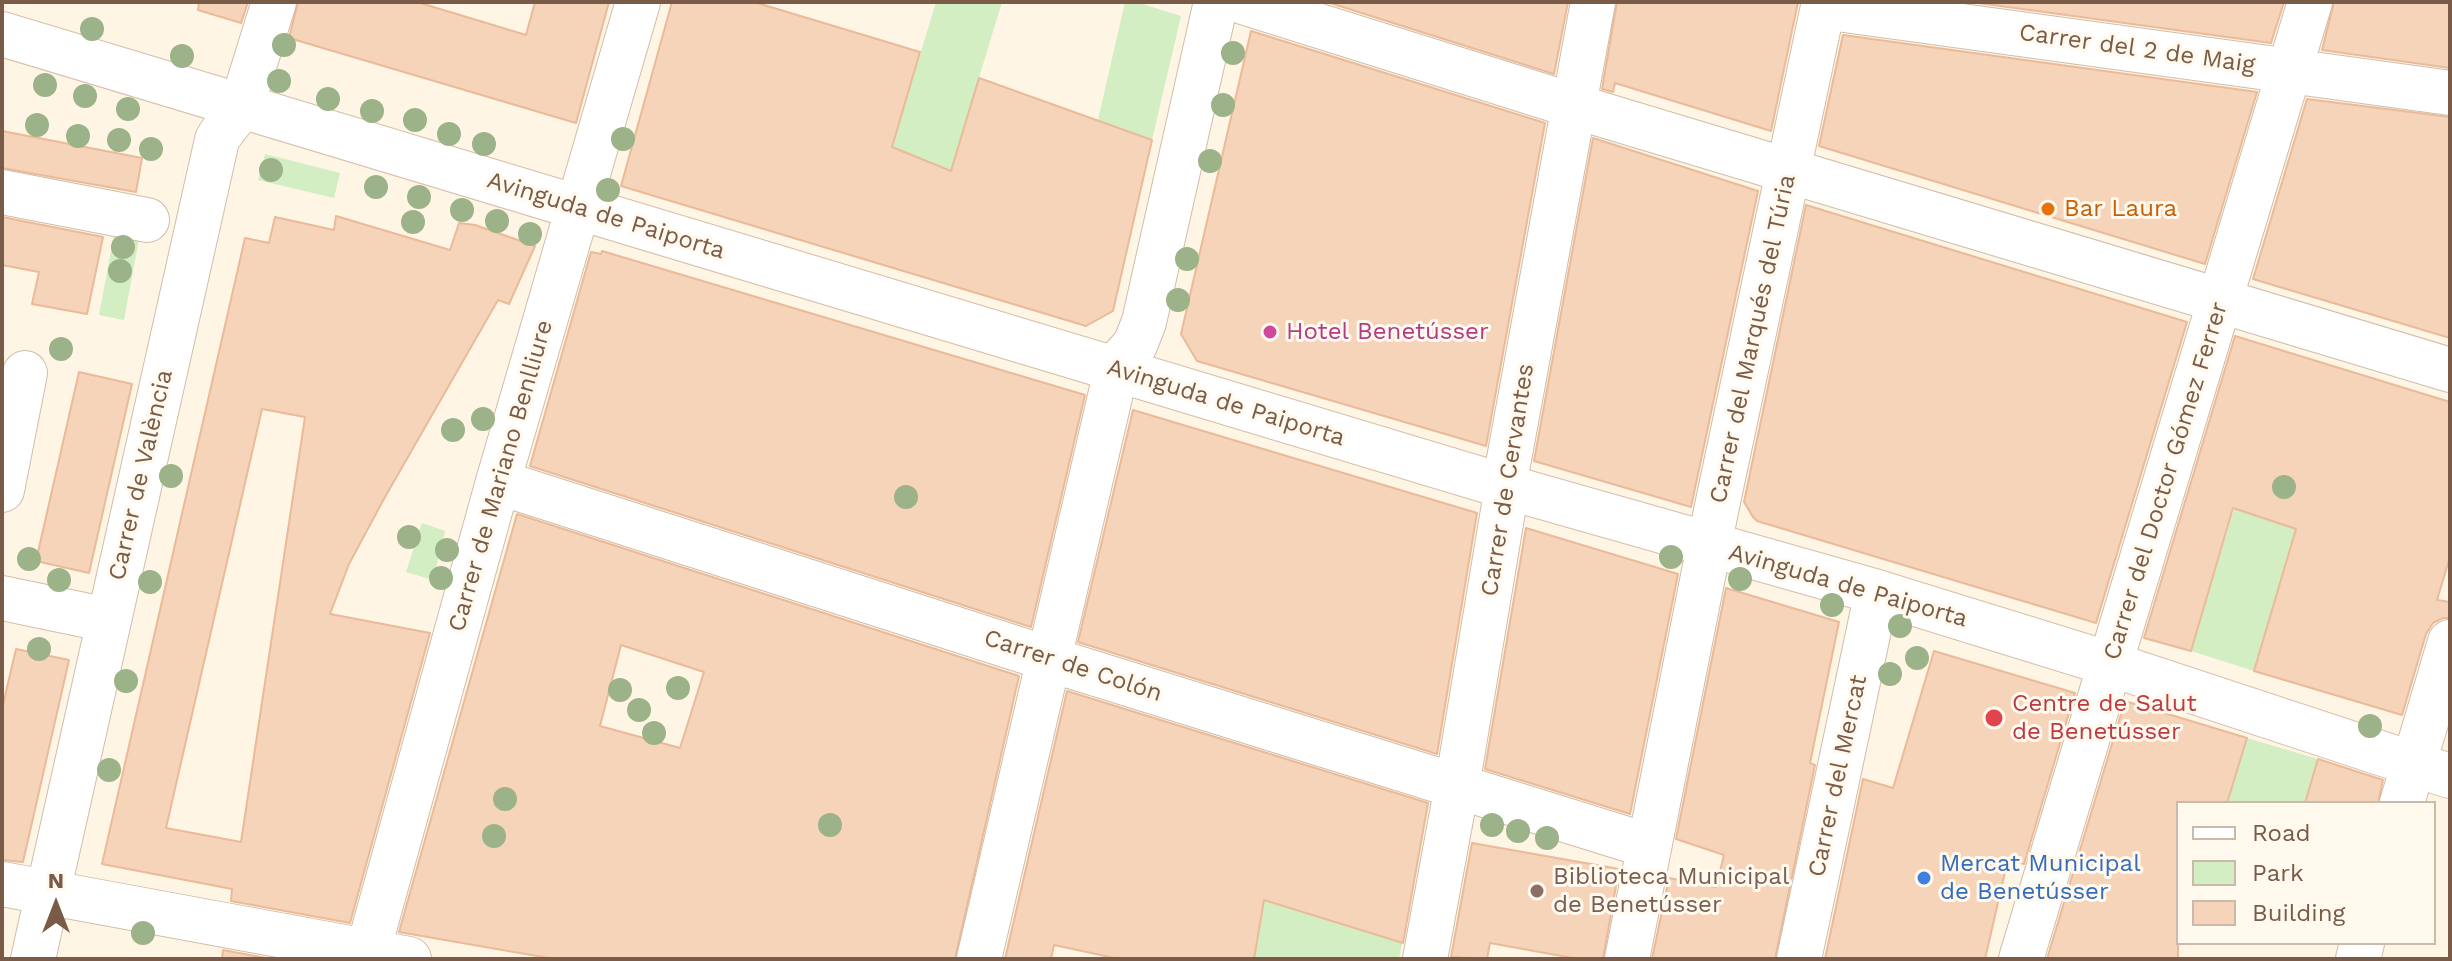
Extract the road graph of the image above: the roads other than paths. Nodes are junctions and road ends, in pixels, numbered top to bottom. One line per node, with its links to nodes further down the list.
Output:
1 (274, 2): 11 (street, Carrer de València)
2 (638, 2): 15 (street, Carrer de Mariano Benlliure)
3 (1216, 2): 19 (street)
4 (1243, 2): 12 (street)
5 (1593, 2): 12 (street, Carrer de Cervantes)
6 (2310, 2): 9 (street, Carrer del Doctor Gómez Ferrer)
7 (1823, 4): 9 (street, Carrer del 2 de Maig); 13 (street, Carrer del Marqués del Túria)
8 (2, 34): 11 (street, Avinguda de Paiporta)
9 (2289, 70): 10 (street, Carrer del 2 de Maig); 17 (street, Carrer del Doctor Gómez Ferrer)
10 (2450, 93)
11 (242, 105): 15 (street, Avinguda de Paiporta); 27 (street, Carrer de València)
12 (1575, 106): 13 (street); 23 (street, Carrer de Cervantes)
13 (1788, 169): 17 (street); 24 (street, Carrer del Marqués del Túria)
14 (2, 192): 16 (street)
15 (579, 208): 19 (street, Avinguda de Paiporta); 22 (street, Carrer de Mariano Benlliure)
16 (147, 220)
17 (2221, 301): 18 (street); 30 (street, Carrer del Doctor Gómez Ferrer)
18 (2450, 370)
19 (1116, 371): 23 (street, Avinguda de Paiporta); 29 (street)
20 (25, 373): 21 (street)
21 (4, 469)
22 (498, 482): 29 (street, Carrer de Colón); 36 (street, Carrer de Mariano Benlliure)
23 (1507, 487): 24 (street, Avinguda de Paiporta); 32 (street, Carrer de Cervantes)
24 (1710, 545): 25 (street, Avinguda de Paiporta); 33 (street, Carrer del Marqués del Túria)
25 (1877, 592): 30 (street, Avinguda de Paiporta); 41 (street, Carrer del Mercat)
26 (2, 598): 27 (street)
27 (108, 620): 35 (street, Carrer de València)
28 (2450, 642): 31 (street)
29 (1049, 659): 32 (street, Carrer de Colón); 38 (street)
30 (2110, 664): 31 (street, Avinguda de Paiporta); 42 (street, Carrer del Doctor Gómez Ferrer)
31 (2422, 781)
32 (1457, 786): 33 (street, Carrer de Colón); 39 (street, Carrer de Cervantes)
33 (1649, 846): 40 (street, Carrer del Marqués del Túria)
34 (2, 884): 35 (street)
35 (47, 893): 36 (street); 37 (street, Carrer de València)
36 (389, 955)
37 (33, 959)
38 (979, 959)
39 (1425, 959)
40 (1627, 959)
41 (1799, 959)
42 (2021, 959)

